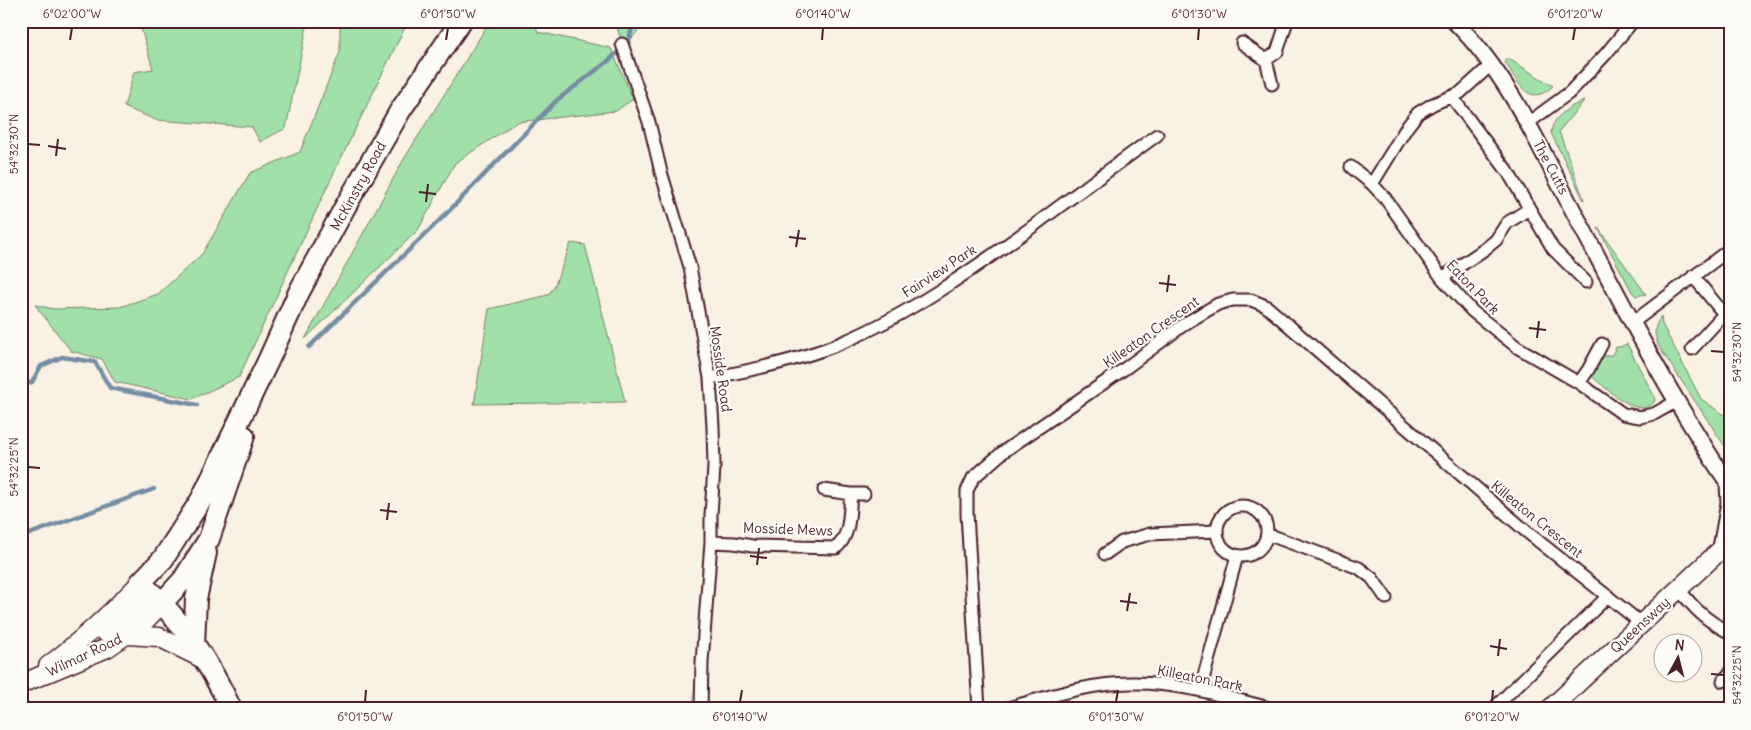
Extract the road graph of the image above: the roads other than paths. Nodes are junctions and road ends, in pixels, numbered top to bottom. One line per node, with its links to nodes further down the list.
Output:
1 (461, 21): 24 (highway, McKinstry Road)
2 (1287, 21): 7 (street)
3 (1454, 21): 8 (street, The Cutts)
4 (1633, 21): 11 (street)
5 (1242, 44): 7 (street)
6 (624, 48): 25 (street, Mosside Road)
7 (1266, 60): 9 (street)
8 (1492, 64): 10 (street); 11 (street, The Cutts)
9 (1272, 84)
10 (1452, 97): 14 (street); 15 (street)
11 (1528, 123): 21 (street, The Cutts)
12 (1157, 135): 25 (street, Fairview Park)
13 (1351, 167): 14 (street, Eaton Park)
14 (1372, 184): 18 (street, Eaton Park)
15 (1529, 208): 18 (street); 19 (street)
16 (1730, 249): 17 (street)
17 (1693, 276): 20 (street); 21 (street)
18 (1442, 278): 26 (street, Eaton Park)
19 (1586, 282)
20 (1727, 315): 23 (street)
21 (1632, 323): 27 (street, The Cutts)
22 (1602, 344): 26 (street)
23 (1692, 349)
24 (269, 359): 34 (highway, McKinstry Road); 40 (highway, McKinstry Road)
25 (710, 378): 35 (street, Mosside Road)
26 (1578, 383): 27 (street, Eaton Park)
27 (1676, 401): 28 (street, The Cutts)
28 (1728, 481): 36 (street)
29 (824, 490): 30 (street)
30 (851, 494): 31 (street); 35 (street, Mosside Mews)
31 (864, 494)
32 (1216, 531): 33 (street); 37 (street); 38 (street)
33 (1267, 534): 38 (street); 42 (street)
34 (209, 539): 40 (highway, McKinstry Road); 46 (highway)
35 (712, 542): 50 (street, Mosside Road)
36 (1725, 544): 39 (main road, Queensway)
37 (1106, 554)
38 (1237, 556): 48 (street)
39 (1678, 588): 43 (main road, Queensway); 44 (street)
40 (152, 593): 45 (main road, Wilmar Road); 46 (highway); 47 (main road, Wilmar Road)
41 (1608, 596): 43 (street, Killeaton Crescent); 51 (street, Killeaton Crescent); 54 (street)
42 (1386, 598)
43 (1641, 623): 55 (main road, Queensway)
44 (1730, 633)
45 (128, 635): 46 (main road); 47 (main road, Wilmar Road)
46 (198, 652): 49 (highway)
47 (23, 683)
48 (1200, 690): 52 (street, Killeaton Park); 53 (street, Killeaton Park)
49 (231, 709)
50 (701, 709)
51 (979, 709)
52 (1004, 709)
53 (1273, 709)
54 (1493, 709)
55 (1550, 709)

